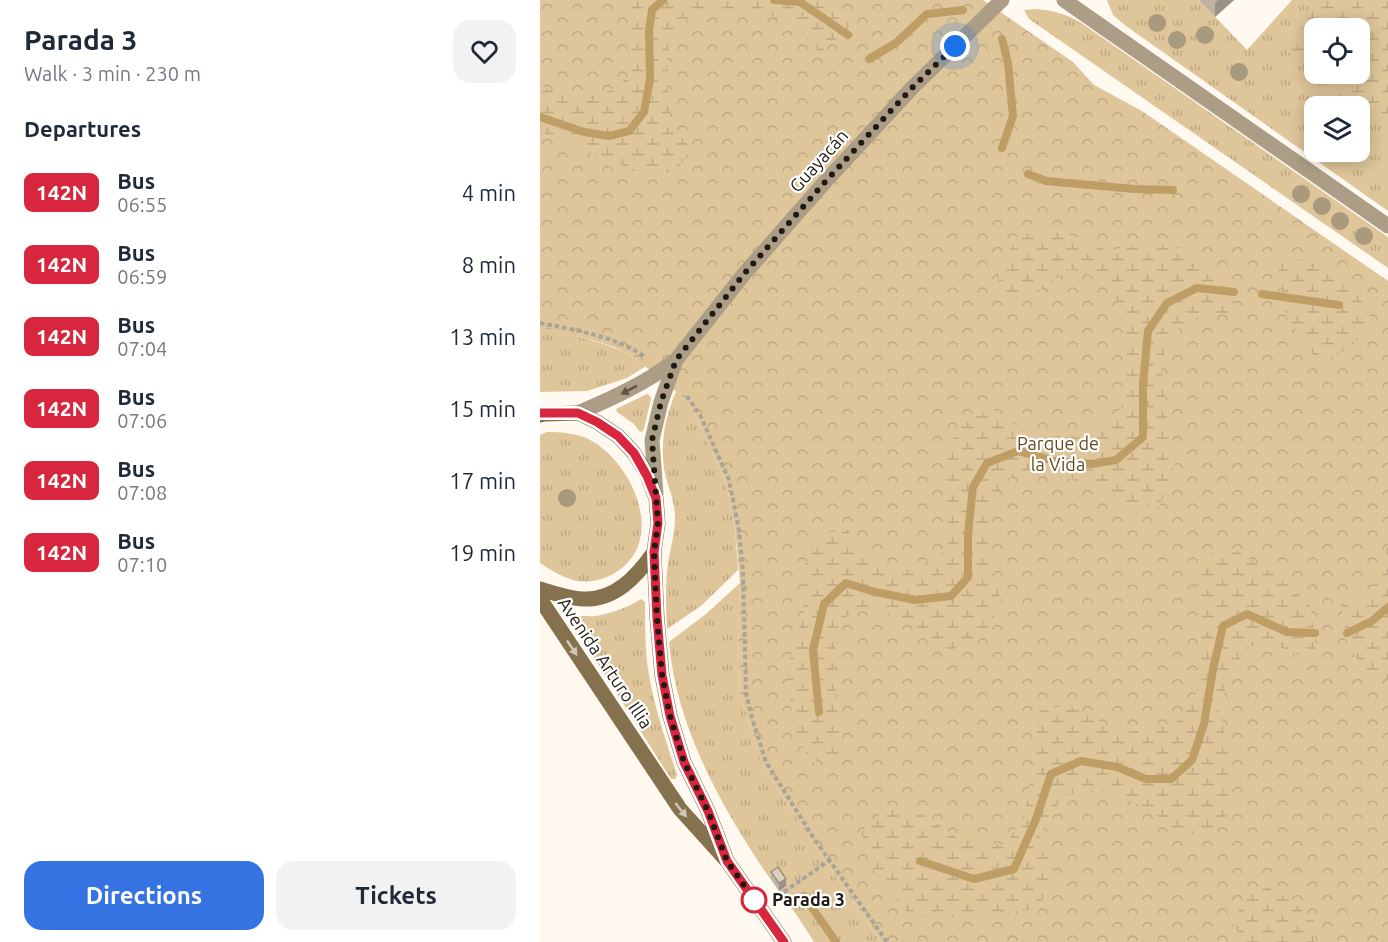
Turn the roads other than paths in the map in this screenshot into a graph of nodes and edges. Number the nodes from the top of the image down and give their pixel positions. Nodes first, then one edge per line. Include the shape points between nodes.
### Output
1 (1002, 0) edge
2 (1064, 0) edge
3 (1388, 226) edge
4 (676, 360) junction
5 (578, 413) junction
6 (541, 414) edge
7 (656, 498) junction
8 (654, 552) junction
9 (540, 589) edge
10 (540, 600) edge
11 (727, 861) junction
12 (784, 942) edge

1 - 4 street, Guayacán via 912,88 825,182 744,274
2 - 3 street
4 -> 5 street, Guayacán via 640,384
4 - 7 street, Guayacán via 652,440
5 - 6 main road
5 - 7 main road via 618,436 634,453
7 - 8 main road, Avenida Arturo Illia
8 - 9 main road via 627,584 607,596 583,599
8 - 11 main road, Avenida Arturo Illia via 658,636 670,716 684,762
10 -> 11 main road, Avenida Arturo Illia via 680,809
11 - 12 main road, Avenida Arturo Illia

